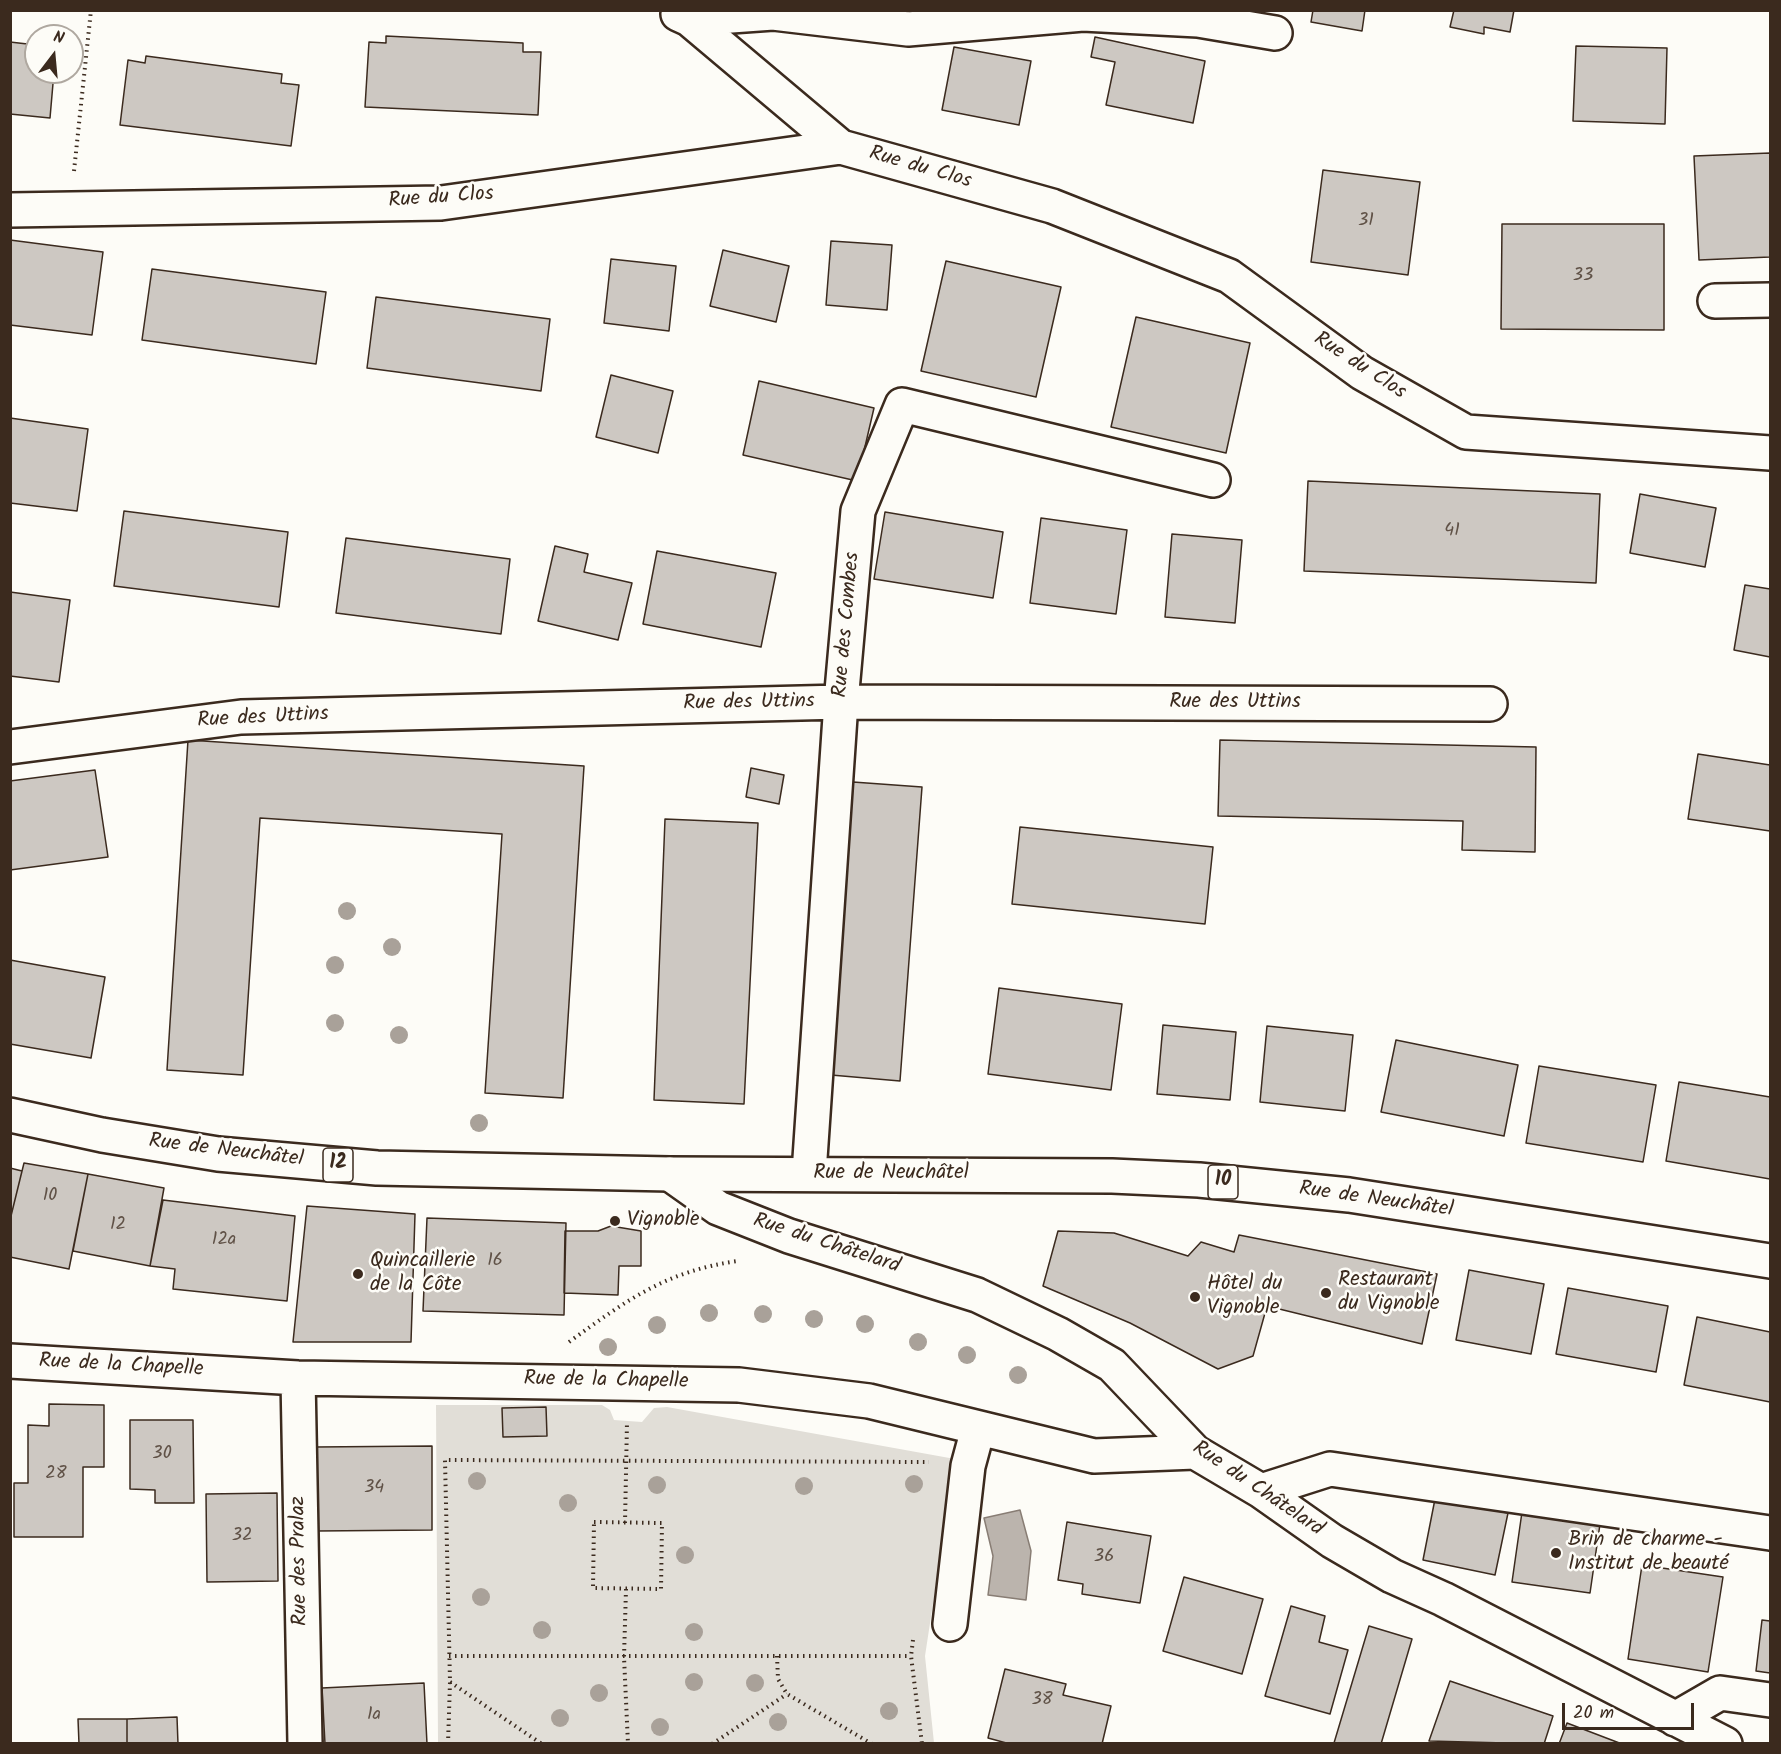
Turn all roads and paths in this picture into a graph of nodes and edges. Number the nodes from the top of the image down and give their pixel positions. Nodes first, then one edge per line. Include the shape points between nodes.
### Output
1 (91, 10) edge
2 (680, 15) edge
3 (1275, 33) dead end
4 (841, 147) junction
5 (73, 178) dead end
6 (10, 210) edge
7 (1770, 300) edge
8 (1715, 301) dead end
9 (1770, 453) edge
10 (1213, 480) dead end
11 (841, 702) junction
12 (1490, 704) dead end
13 (10, 747) edge
14 (10, 1115) edge
15 (809, 1173) junction
16 (670, 1174) junction
17 (789, 1236) junction
18 (1770, 1261) edge
19 (10, 1361) edge
20 (298, 1378) junction
21 (540, 1381) junction
22 (625, 1382) junction
23 (978, 1429) junction
24 (1195, 1452) junction
25 (627, 1460) junction
26 (935, 1462) dead end
27 (1261, 1491) junction
28 (625, 1523) junction
29 (1770, 1533) edge
30 (626, 1589) junction
31 (950, 1624) dead end
32 (914, 1633) dead end
33 (449, 1656) junction
34 (777, 1656) junction
35 (911, 1656) junction
36 (624, 1657) junction
37 (450, 1683) junction
38 (787, 1694) junction
39 (1770, 1700) edge
40 (1675, 1719) junction
41 (305, 1743) edge
42 (448, 1743) edge
43 (542, 1743) edge
44 (628, 1743) edge
45 (712, 1743) edge
46 (872, 1743) edge
47 (922, 1743) edge
48 (1725, 1743) edge

1 - 5 path
2 - 3 street via 773,13 908,30 1083,14 1198,20
2 - 4 street
4 - 6 street, Rue du Clos via 441,203
4 - 9 street, Rue du Clos via 1052,206 1229,276 1362,373 1466,432
7 - 8 street
10 - 11 street, Rue des Combes via 902,405 858,511
11 - 12 street, Rue des Uttins
11 - 13 street, Rue des Uttins via 241,717
11 - 15 street, Rue des Combes
14 - 16 street, Rue de Neuchâtel / 12 via 166,1146 290,1161 450,1170
15 - 16 street, Rue de Neuchâtel / 10
15 - 18 street, Rue de Neuchâtel / 10 via 1112,1176 1252,1184 1349,1195
16 - 17 street, Rue du Châtelard via 718,1209
17 - 21 path via 781,1254 714,1264 640,1292 570,1342
17 - 24 street, Rue du Châtelard via 977,1295 1058,1334 1112,1365
19 - 20 street, Rue de la Chapelle
20 - 21 street, Rue de la Chapelle
20 - 41 street, Rue des Pralaz
21 - 22 street, Rue de la Chapelle
22 - 23 street, Rue de la Chapelle via 739,1385 869,1401
22 - 25 path
23 - 24 street, Rue de la Chapelle via 1094,1456
23 - 31 street via 968,1466
24 - 27 street, Rue du Châtelard
25 - 26 path
25 - 28 path
25 - 33 path via 445,1460
27 - 29 street via 1330,1468
27 - 40 street, Rue du Châtelard via 1332,1541 1392,1576
28 - 30 path via 594,1522 592,1588
28 - 30 path via 662,1523 661,1589
30 - 36 path
32 - 35 path
33 - 36 path
33 - 37 path
34 - 35 path
34 - 36 path
34 - 38 path via 778,1679
35 - 47 path
36 - 44 path
37 - 42 path
37 - 43 path
38 - 45 path
38 - 46 path
39 - 40 street via 1720,1693
40 - 48 street, Rue du Châtelard

